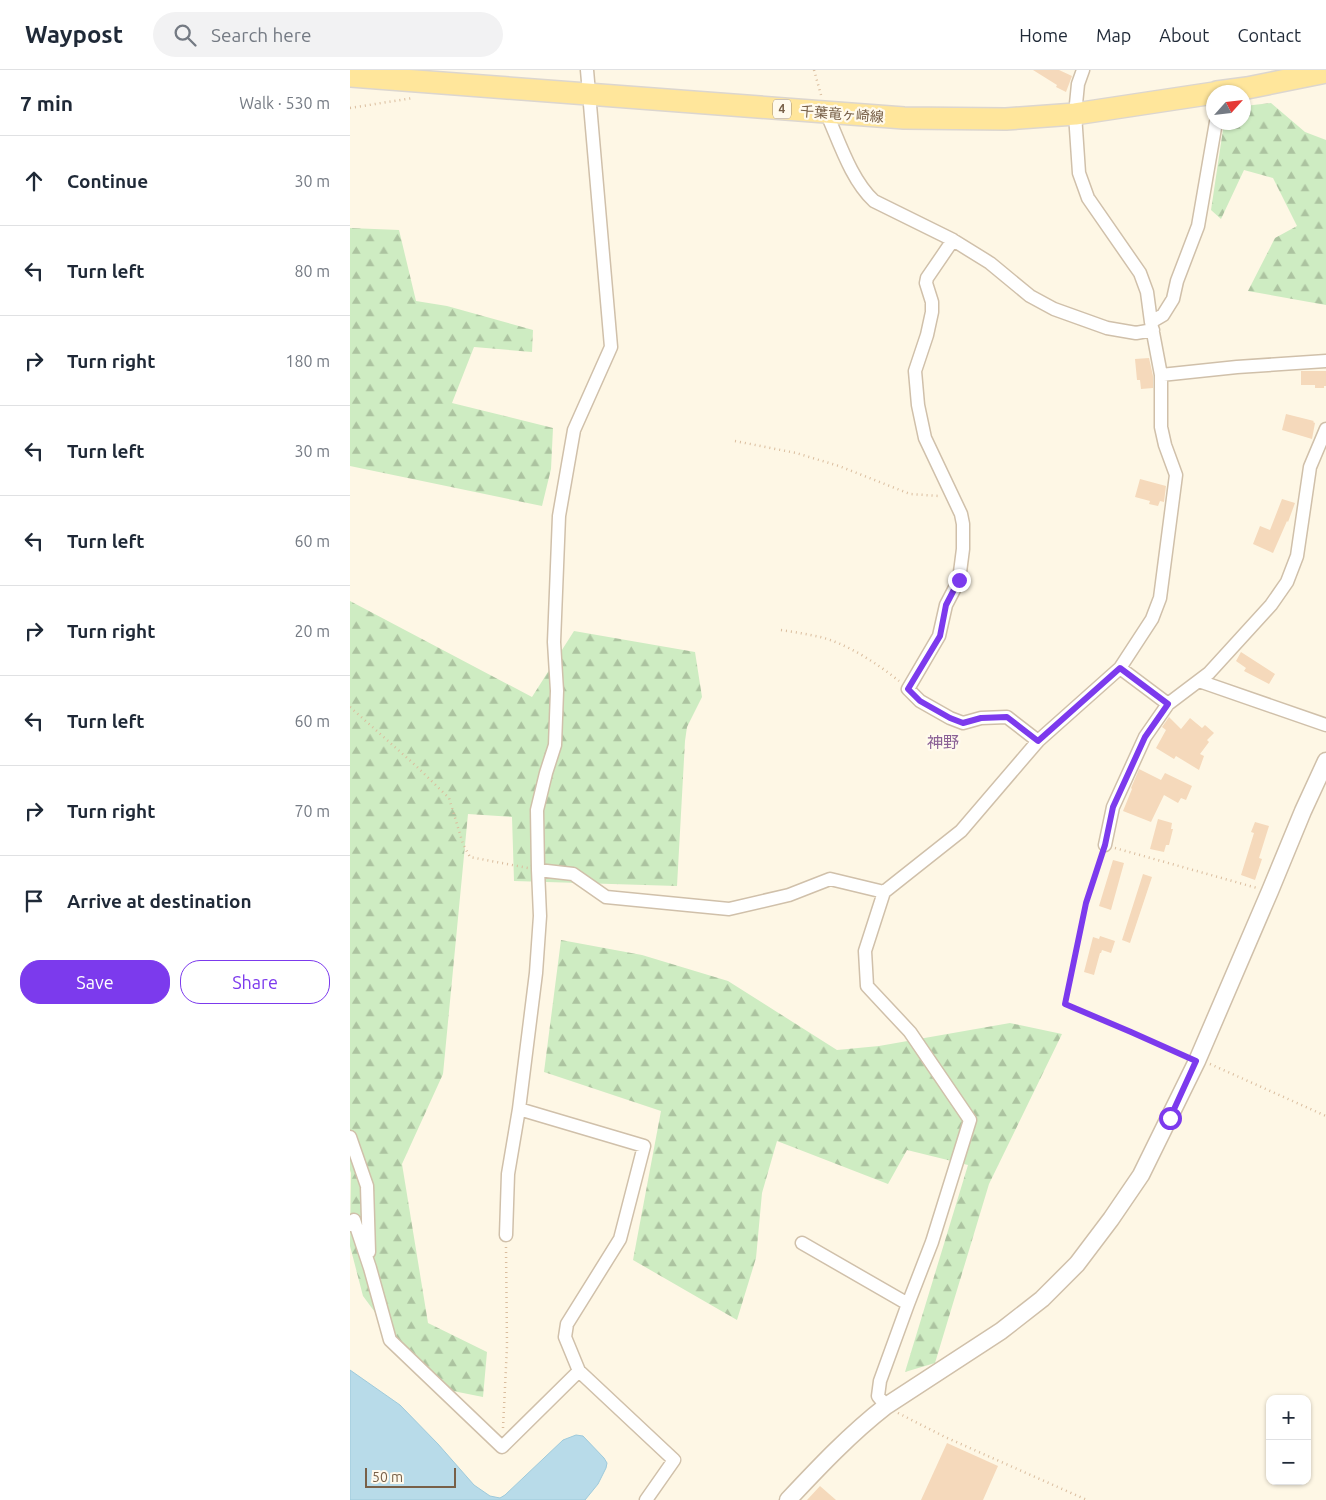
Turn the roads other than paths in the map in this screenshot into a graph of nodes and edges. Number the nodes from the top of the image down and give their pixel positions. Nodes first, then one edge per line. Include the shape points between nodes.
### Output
1 (586, 70) edge
2 (1083, 70) edge
3 (1326, 72) edge
4 (350, 76) edge
5 (1251, 87) edge
6 (1206, 94) edge
7 (588, 95) junction
8 (826, 112) junction
9 (1075, 114) junction
10 (1215, 130) edge
11 (953, 240) junction
12 (1152, 326) junction
13 (1326, 361) edge
14 (1161, 375) junction
15 (1326, 429) edge
16 (1120, 668) junction
17 (1199, 681) junction
18 (1168, 704) junction
19 (1326, 724) edge
20 (1038, 741) junction
21 (1326, 761) edge
22 (1105, 845) road end
23 (538, 870) junction
24 (884, 892) junction
25 (519, 1109) junction
26 (350, 1137) edge
27 (350, 1225) edge
28 (506, 1235) road end
29 (802, 1243) dead end
30 (370, 1268) junction
31 (908, 1304) junction
32 (579, 1371) junction
33 (886, 1406) junction
34 (646, 1500) edge
35 (788, 1500) edge

1 - 7 street
2 - 9 street
3 - 5 main road, 千葉竜ヶ崎線 / 4
4 - 7 main road, 千葉竜ヶ崎線 / 4
6 - 9 main road, 千葉竜ヶ崎線 / 4
7 - 8 main road, 千葉竜ヶ崎線 / 4
7 - 23 street via 611,347 574,430 558,516 554,642 556,745 537,810
8 - 9 main road, 千葉竜ヶ崎線 / 4 via 904,118 1006,119
8 - 11 street via 852,170 870,198
9 - 12 street via 1079,173 1088,198 1140,273 1148,292
10 - 12 street via 1198,226 1173,299
11 - 12 street via 990,262 1030,296 1054,309 1107,328 1136,333
11 - 20 street via 927,278 932,312 915,371 925,438 961,514 963,549 959,580 946,605 940,636 908,689 920,701 950,718 963,723 981,718 1007,717
12 - 14 street
13 - 14 street
14 - 16 street via 1161,427 1176,475 1160,598 1152,620
15 - 17 street via 1310,467 1297,556 1288,582 1254,625
16 - 18 street
16 - 20 street
17 - 18 street
17 - 19 street
18 - 22 street via 1145,737 1113,807
20 - 24 street via 961,831
21 - 33 street via 1197,1060 1141,1175 1111,1219 1077,1264 1042,1299 1001,1331
23 - 24 street via 573,874 606,897 729,909 789,896 830,879
23 - 25 street via 540,916 536,973
24 - 31 street via 865,951 867,986 910,1032 970,1120 932,1242
25 - 28 street via 508,1174
25 - 32 street via 644,1146 620,1239 567,1324 565,1337
26 - 30 street via 367,1186
27 - 30 street via 354,1220
29 - 31 street
30 - 32 street via 390,1340 502,1447
31 - 33 street via 880,1381 878,1396
32 - 34 street via 674,1460
33 - 35 street via 835,1451

